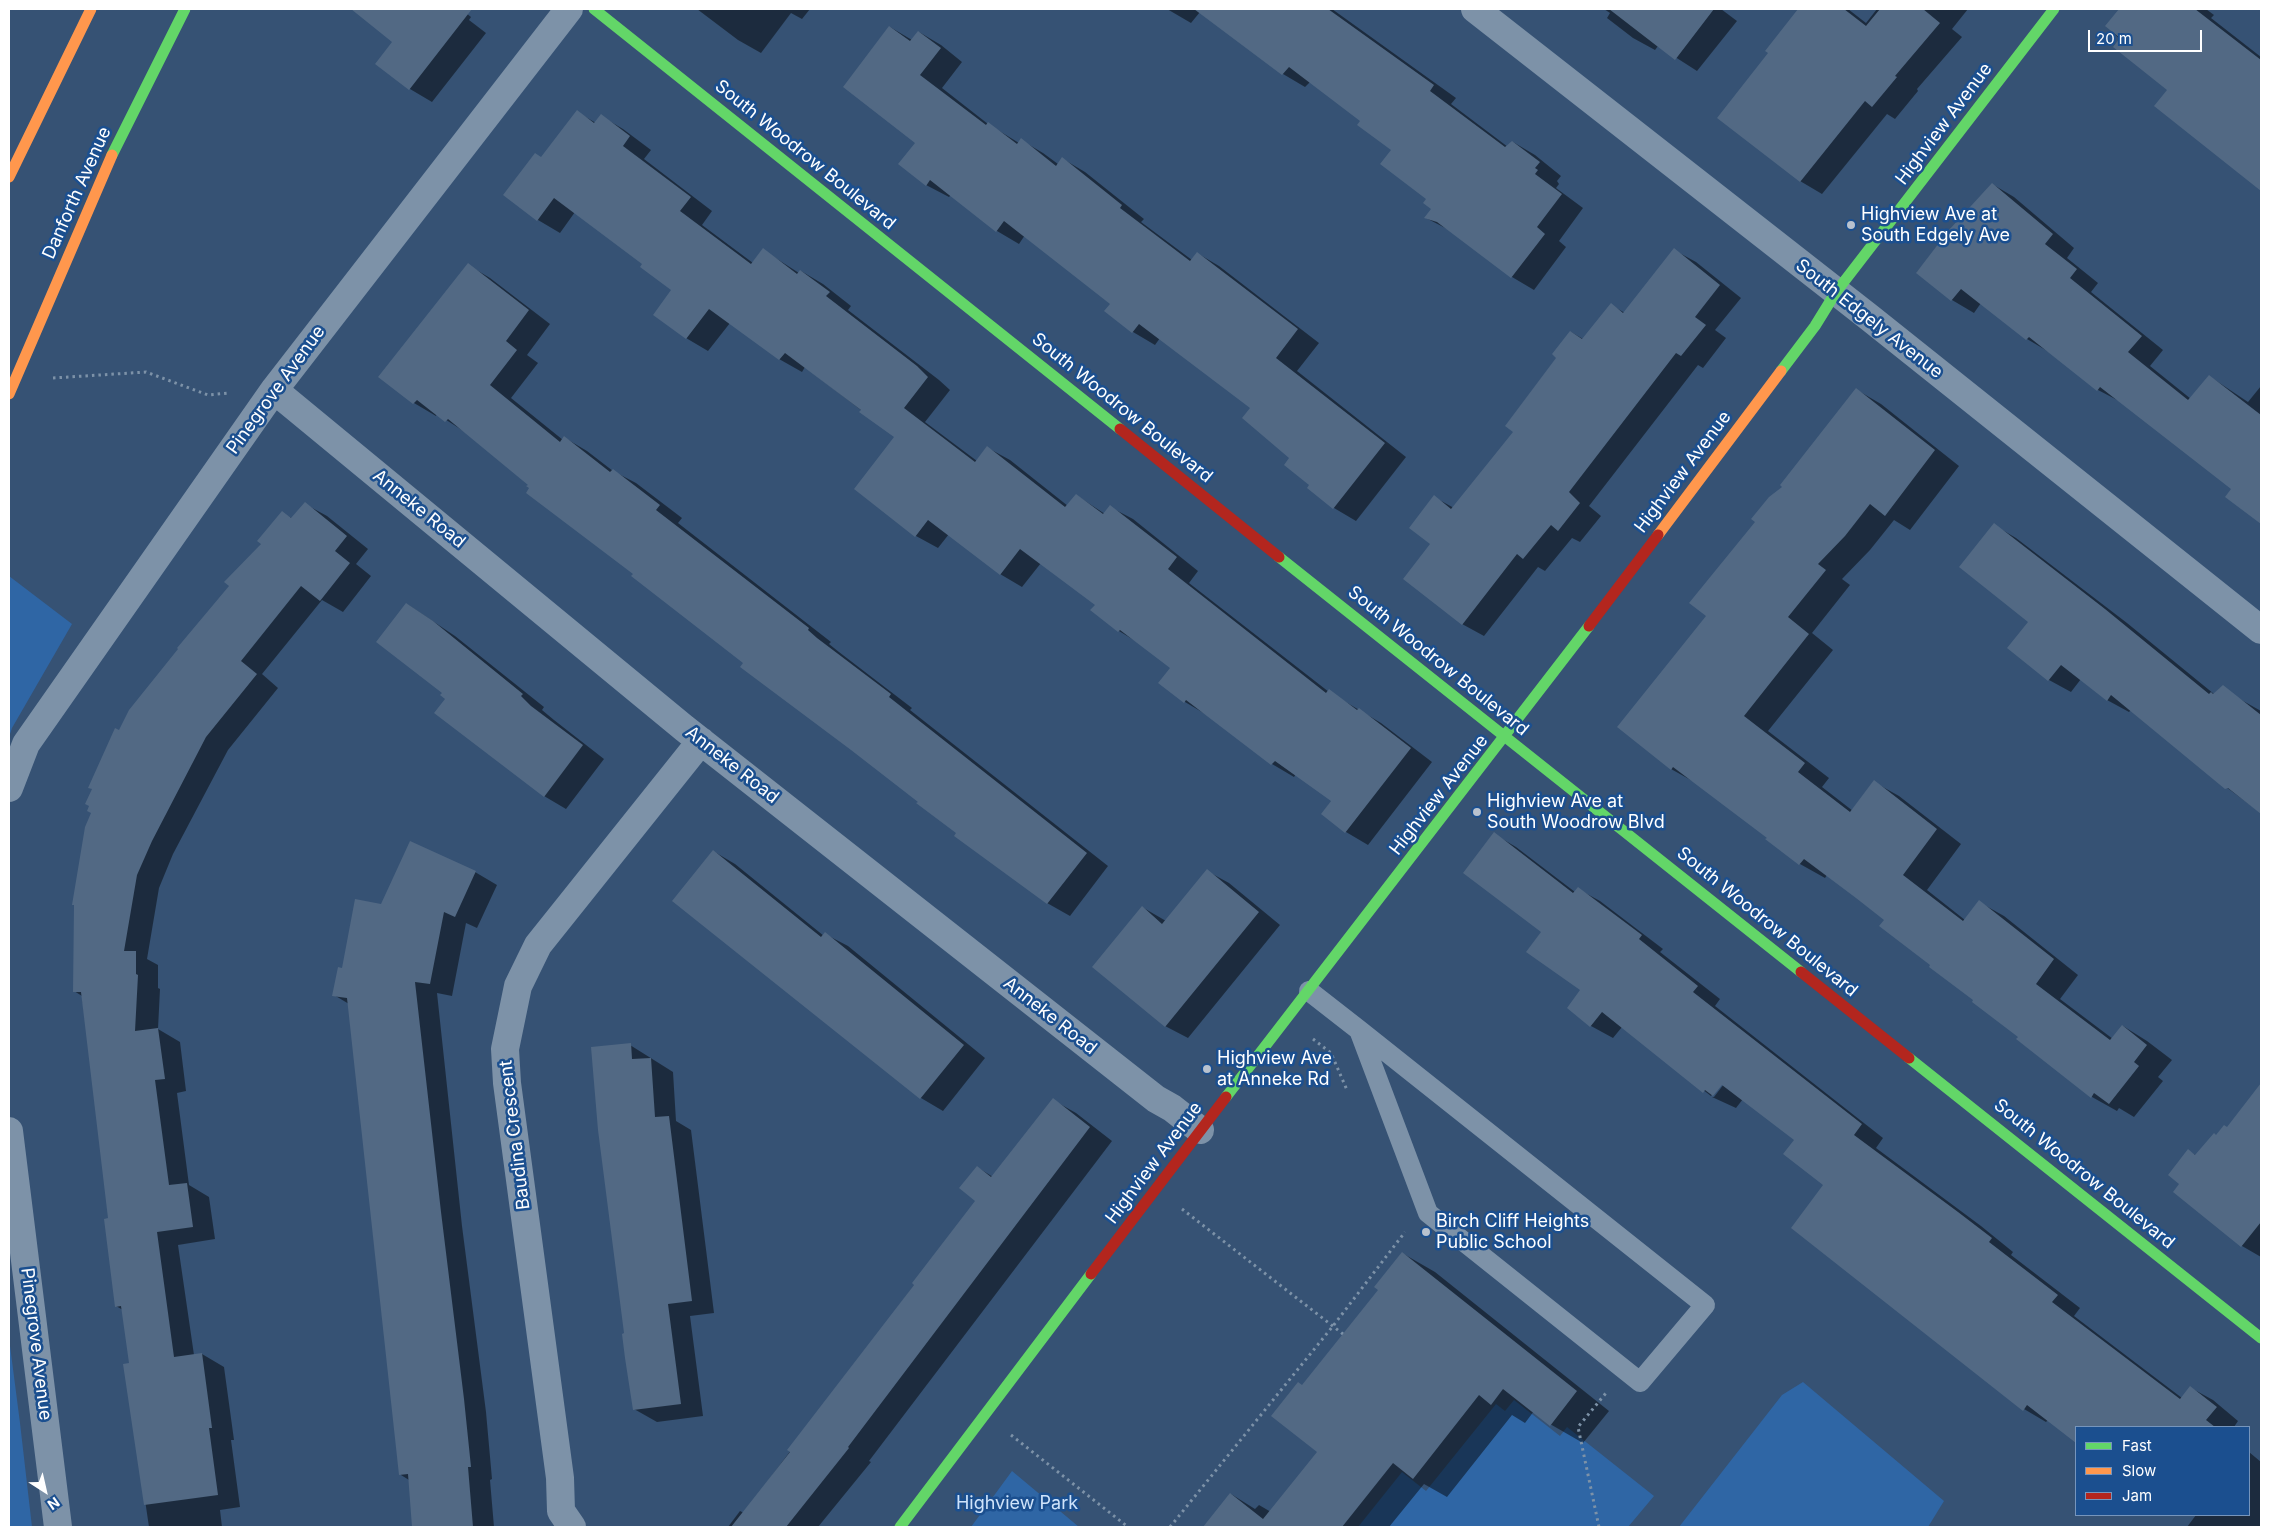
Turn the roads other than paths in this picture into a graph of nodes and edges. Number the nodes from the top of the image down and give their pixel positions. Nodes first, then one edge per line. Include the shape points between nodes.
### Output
1 (91, 9) edge
2 (185, 9) edge
3 (569, 9) edge
4 (594, 9) edge
5 (1475, 9) edge
6 (2054, 9) edge
7 (9, 177) edge
8 (1836, 292) junction
9 (274, 390) junction
10 (9, 394) edge
11 (2261, 630) edge
12 (1505, 737) junction
13 (701, 741) junction
14 (9, 788) edge
15 (1310, 992) junction
16 (1359, 1030) junction
17 (9, 1130) edge
18 (1200, 1130) junction
19 (2261, 1338) edge
20 (58, 1527) edge
21 (572, 1527) edge
22 (900, 1527) edge

1 - 7 street
2 - 10 street, Danforth Avenue via 111,158
3 - 9 street, Pinegrove Avenue
4 - 12 street, South Woodrow Boulevard
5 - 8 street, South Edgely Avenue
6 - 8 street, Highview Avenue
8 - 11 street, South Edgely Avenue
8 - 12 street, Highview Avenue via 1815,326
9 - 13 street, Anneke Road
9 - 14 street, Pinegrove Avenue via 26,744
12 - 15 street, Highview Avenue
12 - 19 street, South Woodrow Boulevard
13 - 18 street, Anneke Road via 1156,1099
13 - 21 street, Baudina Crescent via 538,945 518,986 505,1049 560,1478 561,1511
15 - 16 lane
15 - 18 street, Highview Avenue
16 - 16 lane via 1428,1213 1640,1382 1705,1305
17 - 20 street, Pinegrove Avenue
18 - 22 street, Highview Avenue

